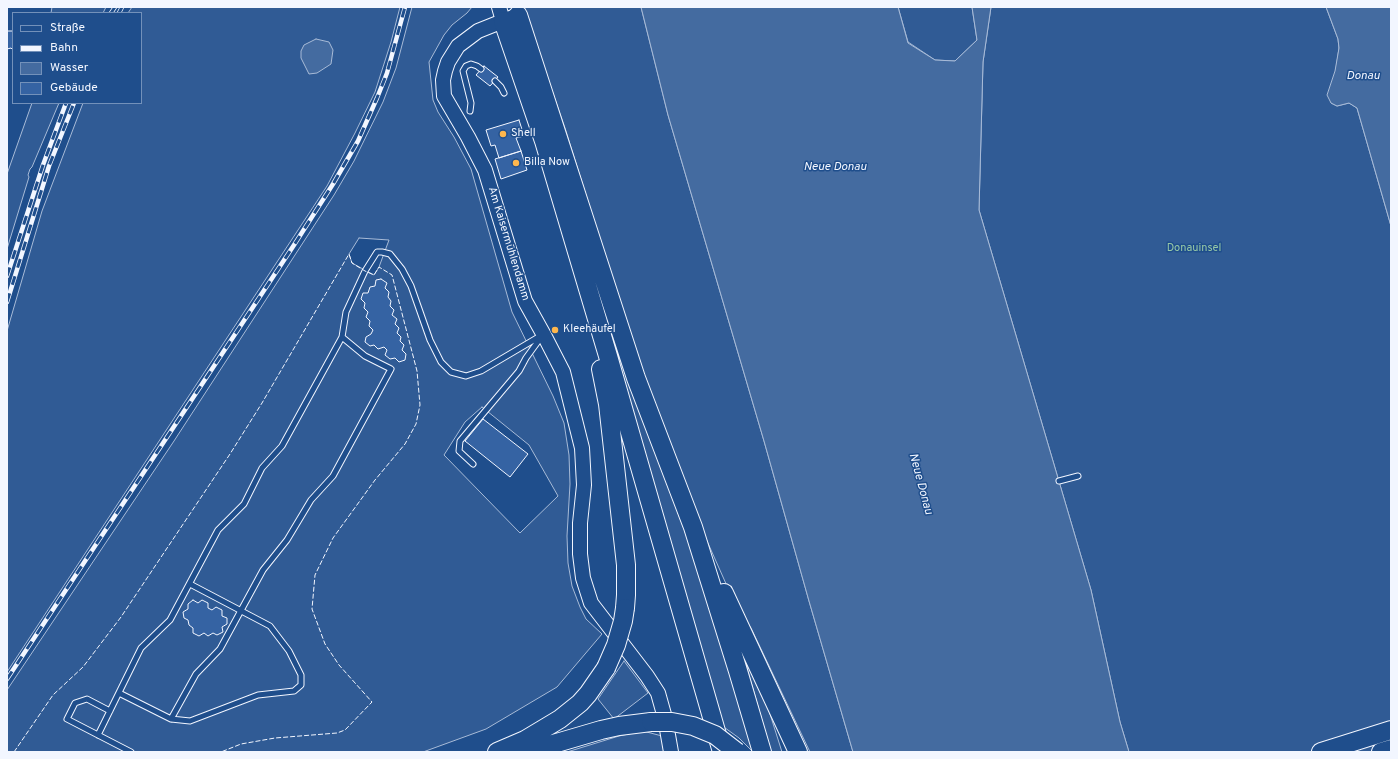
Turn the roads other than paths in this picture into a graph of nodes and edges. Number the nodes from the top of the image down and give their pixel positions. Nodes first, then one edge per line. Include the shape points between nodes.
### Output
1 (509, 13) edge
2 (481, 69) dead end
3 (495, 81) dead end
4 (504, 93) dead end
5 (470, 112) dead end
6 (590, 295) junction
7 (544, 334) junction
8 (342, 337) junction
9 (474, 464) dead end
10 (1078, 476) dead end
11 (1059, 481) dead end
12 (693, 527) junction
13 (190, 584) junction
14 (241, 611) junction
15 (119, 693) junction
16 (110, 711) junction
17 (171, 719) junction
18 (1391, 730) edge
19 (98, 735) junction
20 (1391, 749) edge
21 (131, 752) edge
22 (497, 752) edge
23 (526, 752) edge
24 (671, 752) edge
25 (722, 752) edge
26 (737, 752) edge
27 (762, 752) edge
28 (798, 752) edge
29 (1321, 752) edge
30 (1381, 752) edge

1 - 6 highway
1 - 7 street, Am Kaisermühlendamm via 458,46 445,71 444,96 485,170 525,301
1 - 12 highway via 636,378
2 - 5 lane via 471,64 463,71 471,103
3 - 4 lane
6 - 22 highway, bridge via 609,420 626,565 625,608 606,668 588,694 560,719 526,740
6 - 25 highway
7 - 8 lane via 482,371 466,376 451,372 441,362 430,340 402,269 390,254 377,252 346,312
7 - 9 lane via 519,371 460,441 459,451
7 - 24 street, Am Kaisermühlendamm via 562,372 582,448 584,485 580,554 585,584 591,603 658,693
8 - 13 lane via 282,446 262,468 244,504 218,530
8 - 14 lane via 365,356 391,369 333,476 311,500 287,540 263,570
10 - 11 lane
12 - 27 highway
12 - 28 highway
13 - 14 lane
13 - 15 lane via 170,620 140,648
14 - 17 lane via 220,649 196,674
14 - 17 lane via 270,626 289,651 302,675 301,685 294,691 258,694 190,721
15 - 16 lane
15 - 17 lane
16 - 19 lane
16 - 19 lane via 87,699 75,703 67,719
18 - 29 highway
19 - 21 lane
20 - 30 highway
23 - 26 highway, bridge via 601,730 651,722 681,724 705,730

